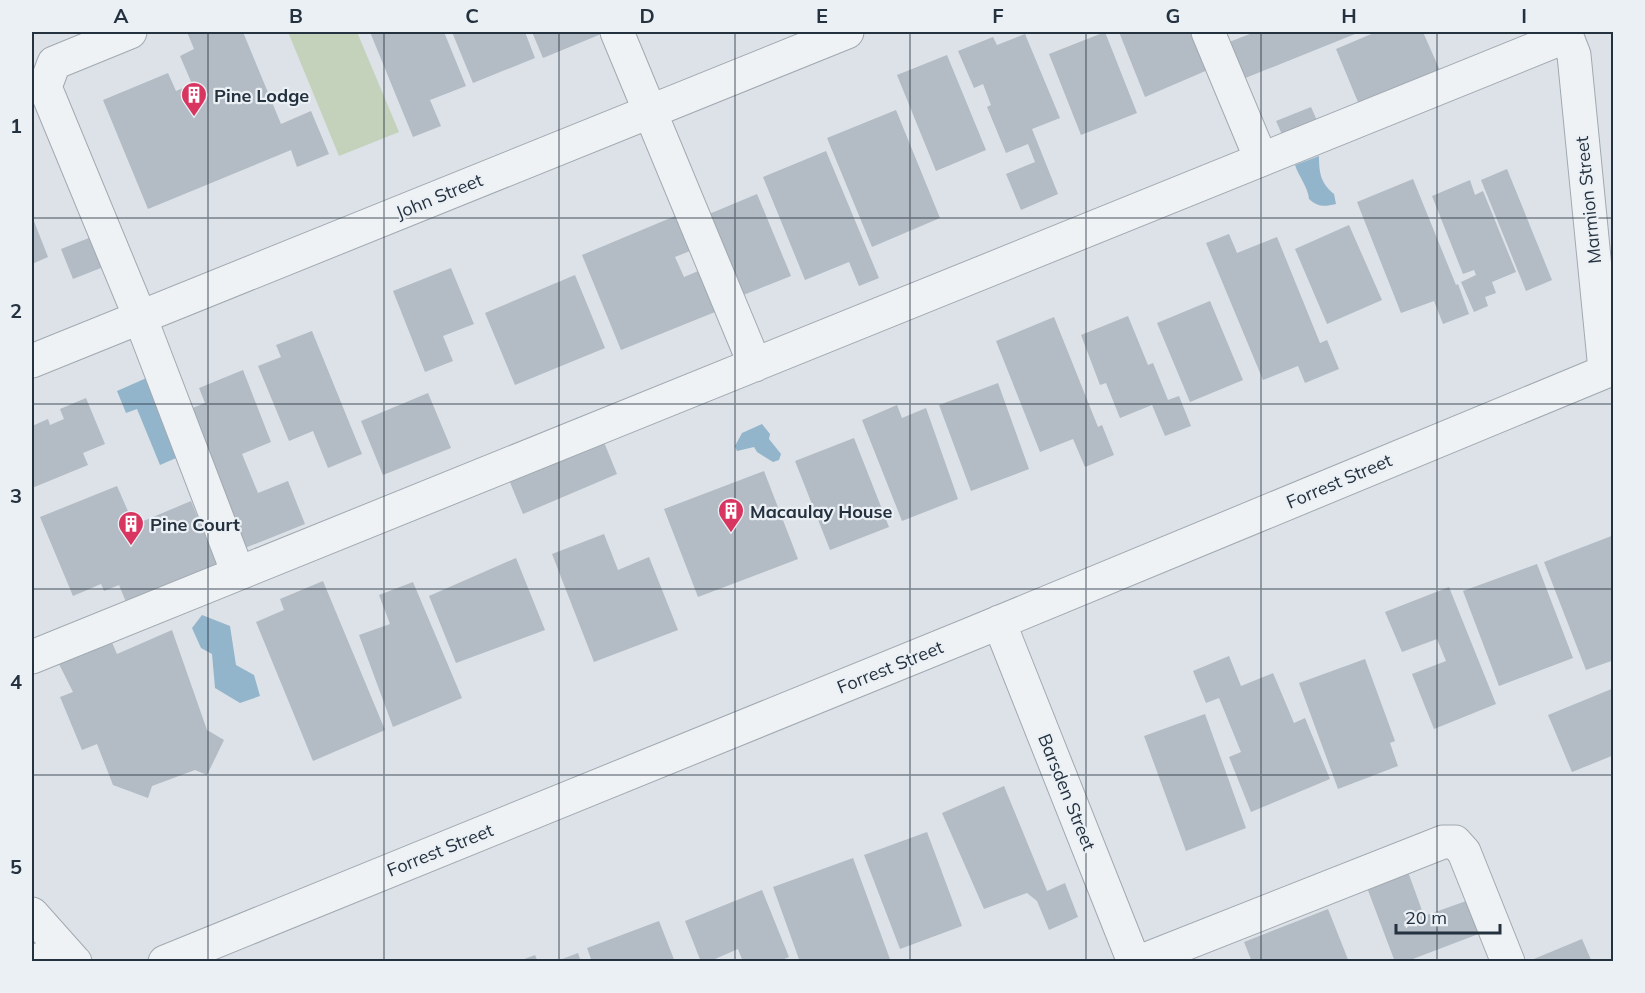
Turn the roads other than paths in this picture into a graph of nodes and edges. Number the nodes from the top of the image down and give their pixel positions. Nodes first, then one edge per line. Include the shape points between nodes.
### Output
1 (130, 32) edge
2 (617, 32) edge
3 (847, 32) edge
4 (1208, 32) edge
5 (1566, 34) edge
6 (650, 111) junction
7 (1261, 159) junction
8 (140, 317) junction
9 (32, 361) edge
10 (755, 365) junction
11 (1609, 369) edge
12 (238, 573) junction
13 (999, 622) junction
14 (32, 657) edge
15 (32, 914) edge
16 (74, 961) edge
17 (34, 962) edge
18 (165, 962) edge
19 (1134, 962) edge
20 (1139, 962) edge
21 (1508, 962) edge

1 - 8 street via 54,63 45,87
2 - 6 street
3 - 6 street, John Street
4 - 7 street
5 - 7 street
5 - 11 street, Marmion Street via 1574,55
6 - 8 street, John Street
6 - 10 street
7 - 10 street
8 - 9 street, John Street
8 - 12 street
10 - 12 street
11 - 13 street, Forrest Street
12 - 14 street
13 - 18 street, Forrest Street
13 - 19 street, Barsden Street
15 - 16 street
16 - 17 street via 57,957
20 - 21 street via 1443,842 1455,843 1464,852

